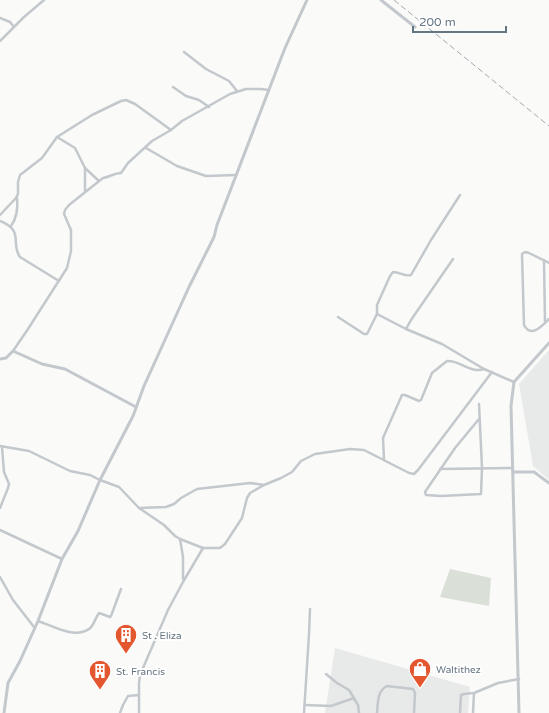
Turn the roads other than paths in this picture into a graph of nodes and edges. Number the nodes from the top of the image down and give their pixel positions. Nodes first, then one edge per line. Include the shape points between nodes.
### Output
1 (44, 0) edge
2 (308, 0) edge
3 (382, 0) edge
4 (0, 18) edge
5 (14, 27) junction
6 (414, 27) dead end
7 (0, 41) edge
8 (184, 52) dead end
9 (173, 87) dead end
10 (269, 90) junction
11 (237, 91) junction
12 (209, 107) junction
13 (171, 130) junction
14 (57, 137) junction
15 (146, 148) junction
16 (85, 168) junction
17 (236, 175) junction
18 (99, 181) junction
19 (85, 191) junction
20 (460, 195) dead end
21 (16, 198) junction
22 (0, 215) edge
23 (0, 221) edge
24 (11, 226) junction
25 (453, 259) dead end
26 (544, 260) junction
27 (549, 263) edge
28 (59, 281) junction
29 (377, 314) junction
30 (338, 317) dead end
31 (549, 319) edge
32 (545, 323) junction
33 (406, 330) junction
34 (549, 343) edge
35 (13, 350) junction
36 (0, 359) edge
37 (484, 369) junction
38 (492, 372) junction
39 (514, 382) junction
40 (478, 404) dead end
41 (136, 407) junction
42 (479, 419) junction
43 (1, 447) edge
44 (384, 460) junction
45 (482, 468) junction
46 (513, 468) junction
47 (440, 469) junction
48 (514, 472) junction
49 (100, 480) junction
50 (549, 483) edge
51 (264, 485) junction
52 (0, 508) edge
53 (139, 508) junction
54 (0, 530) edge
55 (180, 539) junction
56 (203, 548) junction
57 (62, 559) junction
58 (0, 577) edge
59 (183, 582) junction
60 (121, 589) dead end
61 (310, 609) dead end
62 (38, 621) junction
63 (34, 627) junction
64 (326, 674) dead end
65 (518, 679) junction
66 (474, 693) junction
67 (139, 695) junction
68 (354, 698) junction
69 (305, 705) junction
70 (4, 713) edge
71 (120, 713) edge
72 (139, 713) edge
73 (304, 713) edge
74 (359, 713) edge
75 (377, 713) edge
76 (414, 713) edge
77 (460, 713) edge
78 (473, 713) edge
79 (519, 713) edge

1 - 5 street
2 - 10 street via 285,48
3 - 6 street
4 - 5 street via 10,22
5 - 7 street
8 - 11 street via 206,69 229,81
9 - 12 street
10 - 11 street
10 - 17 street
11 - 12 street
12 - 13 street via 182,121
13 - 14 street via 135,104 124,100 92,115
13 - 15 street
14 - 16 street via 75,148
14 - 21 street via 42,158 20,174
15 - 17 street via 177,166 206,176
15 - 18 street via 128,163 121,173 115,173
16 - 18 street
16 - 19 street
17 - 41 street via 216,225 214,237
18 - 19 street
19 - 28 street via 64,212 71,230 71,251 67,268
20 - 29 street via 412,275 393,272 390,276 377,305
21 - 22 street
21 - 24 street via 16,217
23 - 24 street
24 - 28 street via 15,233 19,256
25 - 33 street
26 - 27 street
26 - 32 street
26 - 32 street via 526,252 522,256 524,325 530,332
28 - 35 street
29 - 30 street via 366,334
29 - 33 street
31 - 32 street
33 - 37 street via 442,344
34 - 39 street
35 - 36 street via 6,358
35 - 41 street via 42,364 65,370
37 - 38 street
37 - 44 street via 477,370 454,361 447,361 432,373 421,400 402,396 383,438
38 - 39 street
38 - 44 street via 416,472 411,474
39 - 46 street via 511,406
40 - 42 street
41 - 49 street
42 - 45 street
42 - 47 street
43 - 49 street via 29,451 70,471
43 - 52 street via 4,472 9,484
44 - 51 street via 367,451 356,449 315,454 301,461 292,472
45 - 46 street
45 - 47 street
45 - 47 street via 480,494 426,495 425,492
46 - 48 street
48 - 50 street via 534,472
48 - 65 street
49 - 53 street via 119,486
49 - 57 street via 78,532
51 - 53 street via 250,483 197,489 166,507
51 - 56 street via 250,493 242,518 225,544 220,548
53 - 55 street
54 - 57 street
55 - 56 street
55 - 59 street via 184,561
56 - 59 street
57 - 62 street
58 - 63 street via 12,600
59 - 67 street via 140,676
60 - 62 street via 111,616 99,613 87,630 73,634
61 - 69 street
62 - 63 street
63 - 70 street via 8,683
64 - 68 street via 349,690
65 - 66 street via 498,683
65 - 79 street
66 - 77 street via 461,696
66 - 78 street
67 - 71 street via 128,696
67 - 72 street
68 - 69 street via 331,706
68 - 74 street
69 - 73 street
75 - 76 street via 380,692 387,686 413,689

